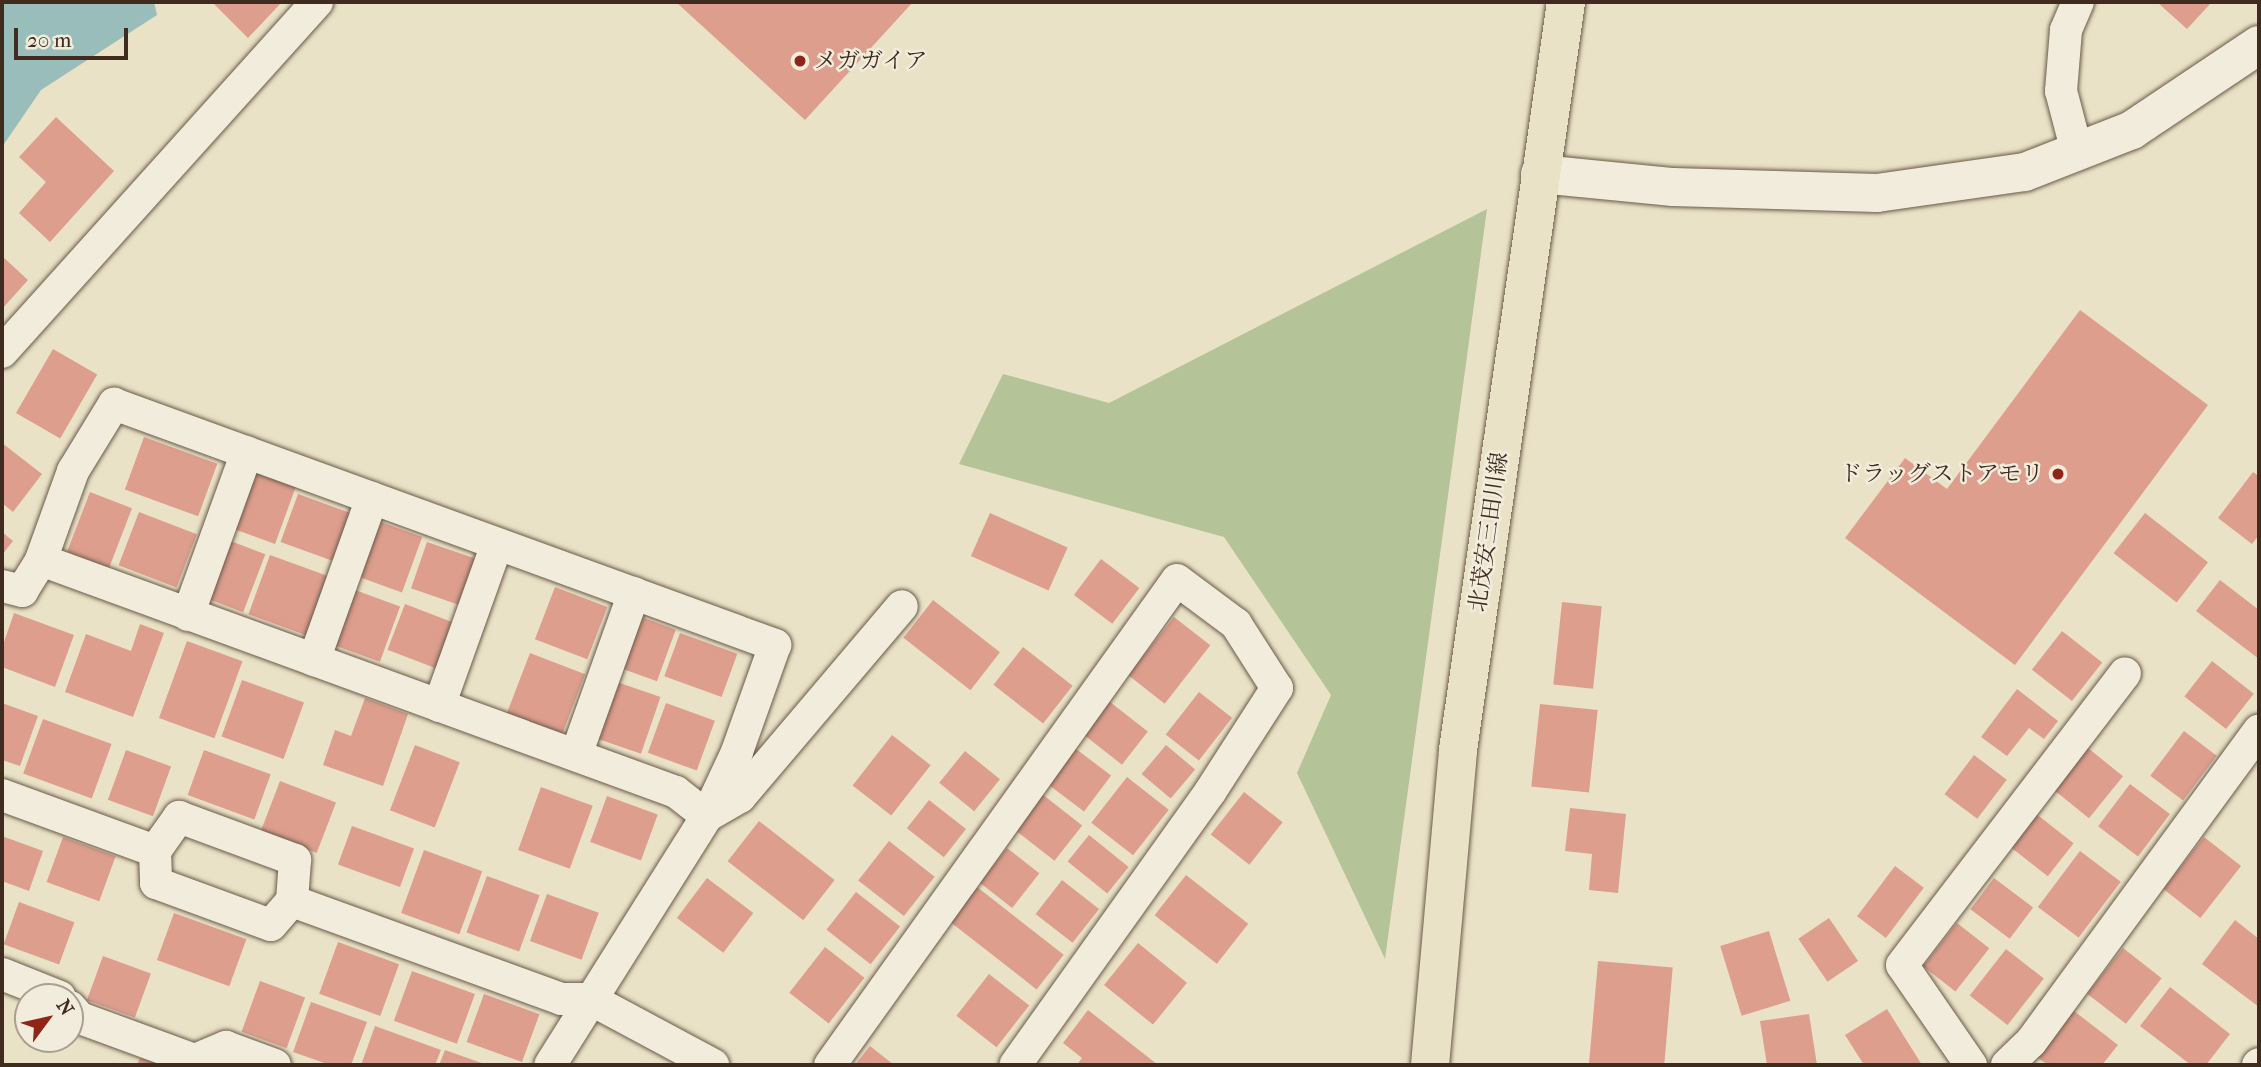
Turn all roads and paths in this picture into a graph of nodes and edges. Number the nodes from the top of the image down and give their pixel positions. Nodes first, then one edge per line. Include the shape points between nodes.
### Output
1 (317, 2) edge
2 (1566, 2) edge
3 (2078, 2) edge
4 (2259, 45) edge
5 (2077, 152) junction
6 (1540, 174) junction
7 (2, 352) edge
8 (247, 452) junction
9 (372, 498) junction
10 (497, 544) junction
11 (41, 561) junction
12 (2, 586) edge
13 (634, 593) junction
14 (902, 606) dead end
15 (188, 615) junction
16 (314, 660) junction
17 (2125, 673) dead end
18 (439, 706) junction
19 (2257, 739) edge
20 (576, 755) junction
21 (2, 795) edge
22 (707, 816) junction
23 (155, 851) junction
24 (292, 901) junction
25 (2, 974) edge
26 (25, 983) edge
27 (590, 999) junction
28 (84, 1019) edge
29 (275, 1065) edge
30 (550, 1065) edge
31 (713, 1065) edge
32 (830, 1065) edge
33 (1014, 1065) edge
34 (1430, 1065) edge
35 (1971, 1065) edge
36 (2007, 1065) edge

1 - 7 street
2 - 6 main road, 北茂安三田川線
3 - 5 street via 2066,30 2062,91
4 - 5 street via 2132,130
5 - 6 street via 2025,172 1877,193 1674,187
6 - 34 main road, 北茂安三田川線 via 1458,750
8 - 9 street
8 - 11 street via 114,404 73,471
8 - 15 street
9 - 10 street
9 - 16 street
10 - 13 street
10 - 18 street
11 - 12 street via 22,591
11 - 15 street
13 - 20 street
13 - 22 street via 775,645 737,752
14 - 22 street via 740,797
15 - 16 street
16 - 18 street
17 - 35 street via 1902,965
18 - 20 street
19 - 36 street via 2031,1042
20 - 22 street via 676,792
21 - 23 street
22 - 27 street
23 - 24 street via 156,883 271,925
23 - 24 street via 179,817 218,831 295,860
24 - 27 street via 561,999
25 - 26 street
27 - 30 street
27 - 31 street
28 - 29 street via 195,1060 226,1047
32 - 33 street via 1177,580 1236,624 1277,688 1210,792

